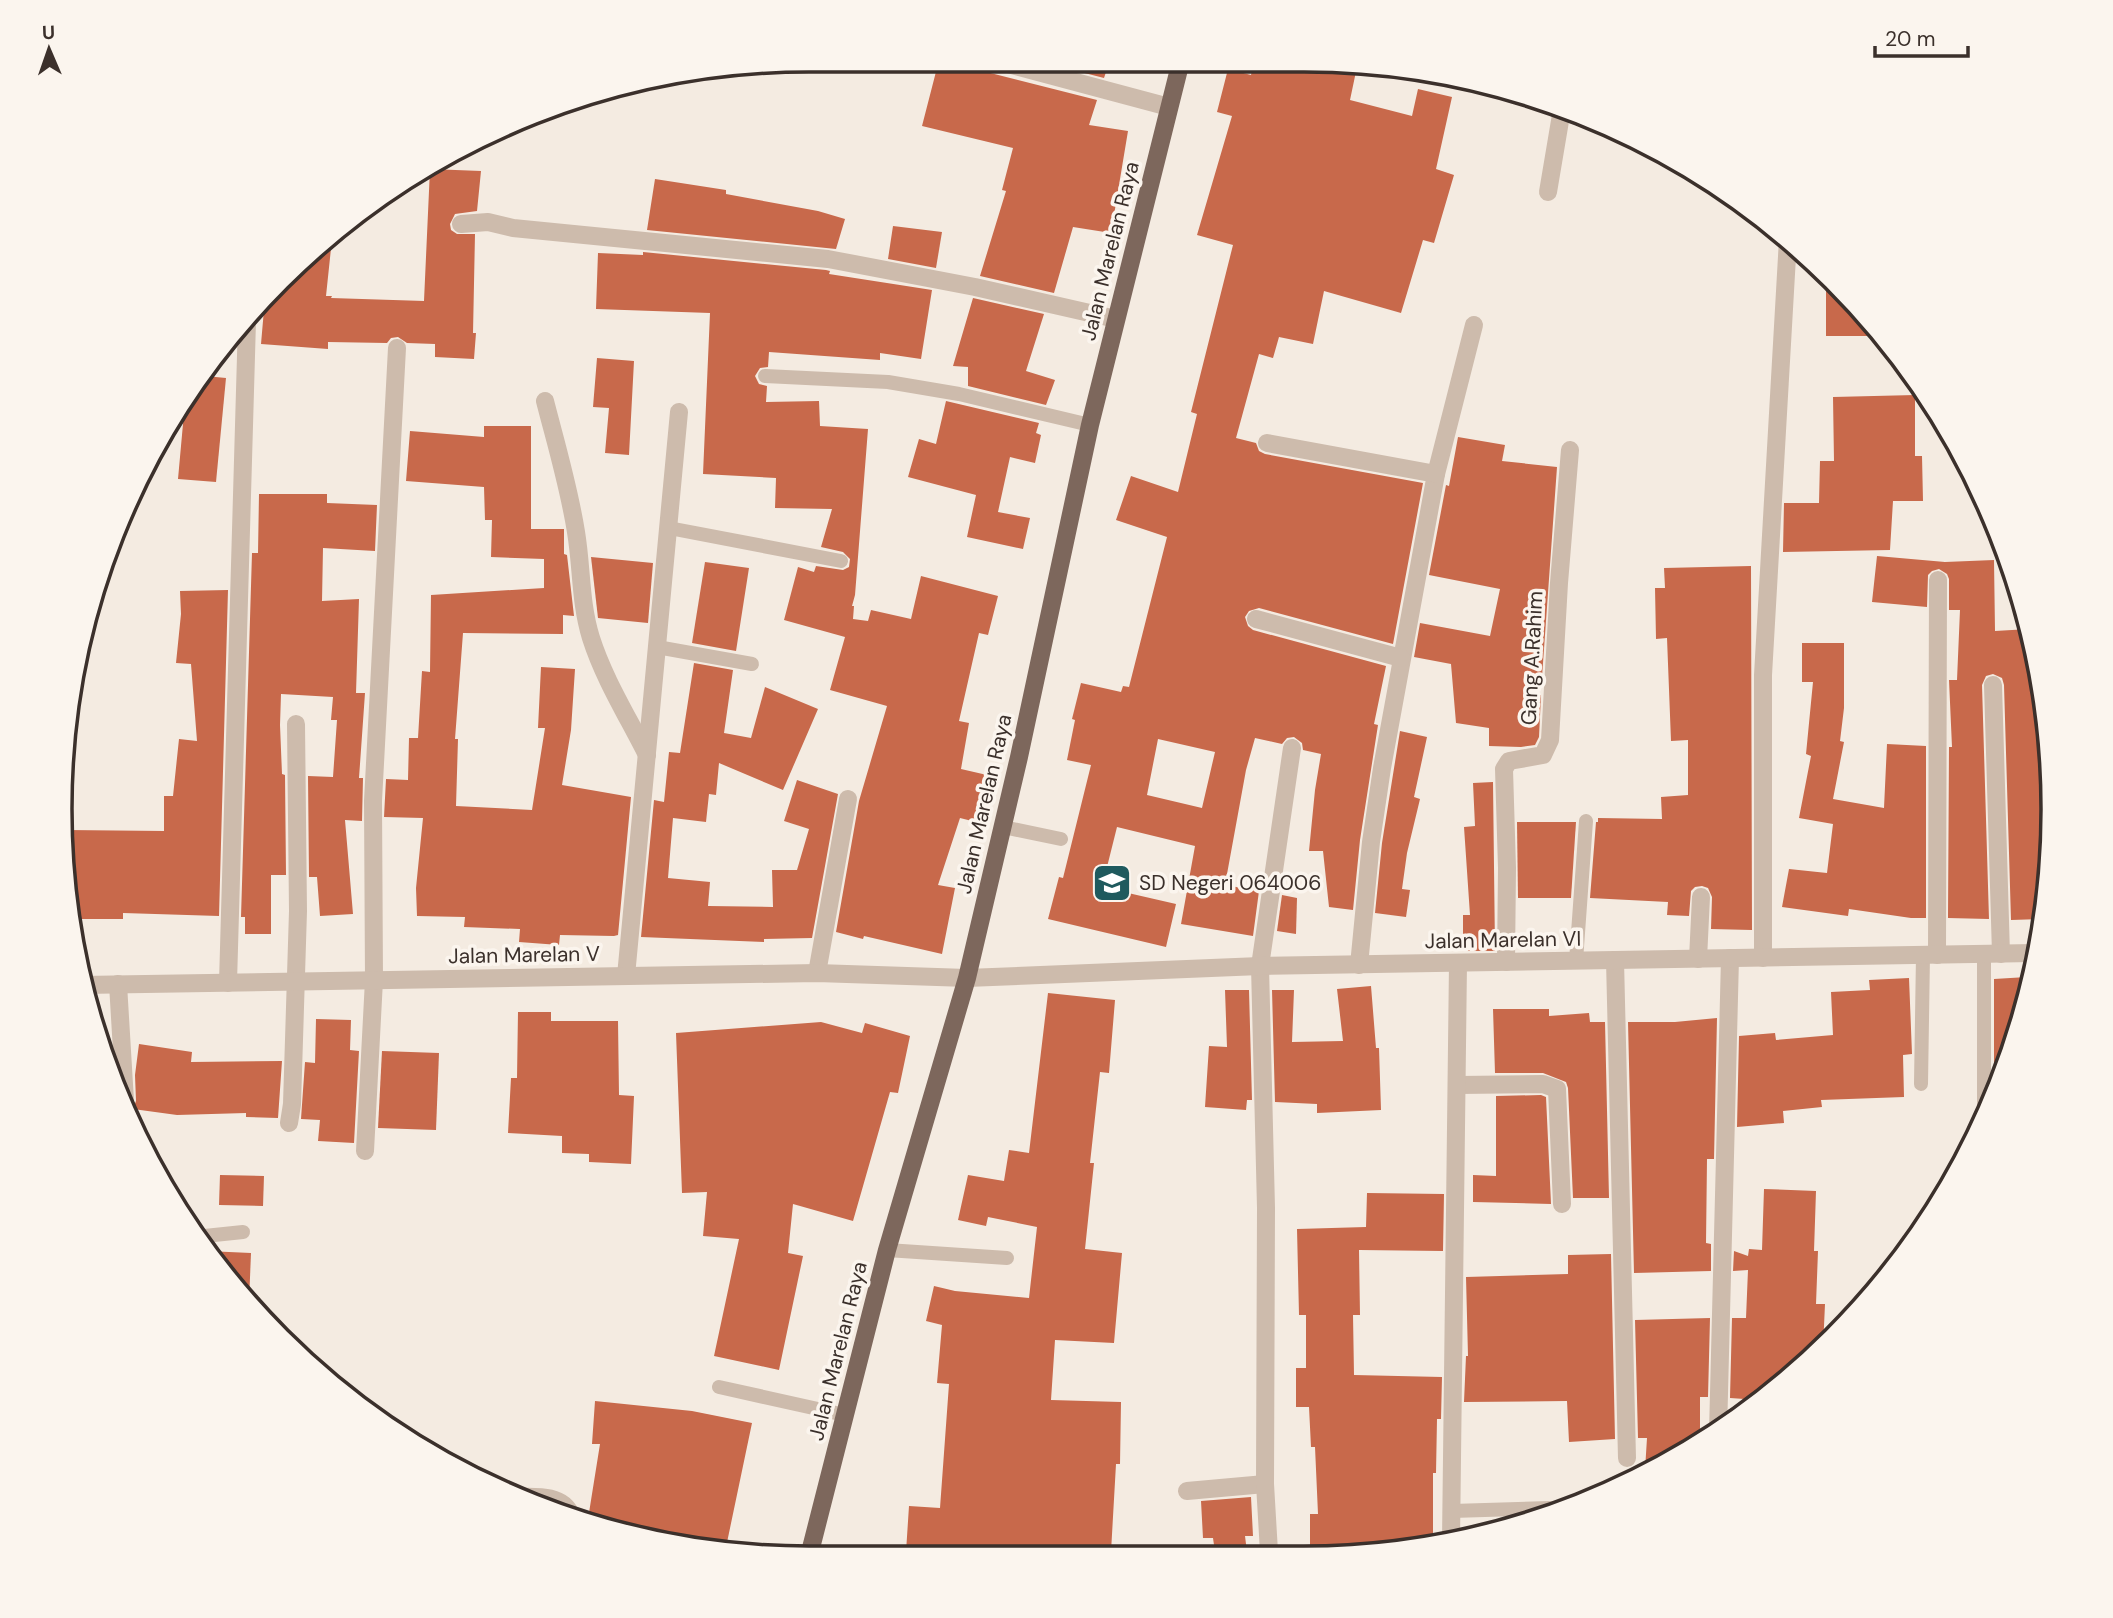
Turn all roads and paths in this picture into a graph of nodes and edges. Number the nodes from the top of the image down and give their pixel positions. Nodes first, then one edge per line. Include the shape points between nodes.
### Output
1 (1038, 72) edge
2 (1178, 72) edge
3 (1169, 107) junction
4 (1560, 118) edge
5 (1548, 192) dead end
6 (461, 224) dead end
7 (1787, 253) edge
8 (1116, 319) junction
9 (1474, 325) dead end
10 (247, 333) edge
11 (397, 348) dead end
12 (765, 376) dead end
13 (545, 401) dead end
14 (680, 412) dead end
15 (1090, 425) junction
16 (1267, 443) dead end
17 (1570, 450) dead end
18 (1436, 474) junction
19 (668, 528) junction
20 (841, 561) dead end
21 (1938, 580) dead end
22 (1255, 619) dead end
23 (657, 647) junction
24 (1401, 658) junction
25 (752, 664) dead end
26 (1993, 685) dead end
27 (296, 724) dead end
28 (1292, 748) dead end
29 (647, 755) junction
30 (848, 799) dead end
31 (1586, 821) dead end
32 (1003, 827) junction
33 (1061, 839) dead end
34 (1701, 897) dead end
35 (2027, 953) edge
36 (1993, 954) junction
37 (1930, 955) junction
38 (1730, 958) junction
39 (1763, 958) junction
40 (1698, 959) junction
41 (1615, 960) junction
42 (1576, 961) junction
43 (1506, 962) junction
44 (1458, 963) junction
45 (1359, 965) junction
46 (1260, 966) junction
47 (817, 973) junction
48 (626, 976) junction
49 (967, 978) junction
50 (374, 980) junction
51 (295, 981) junction
52 (228, 983) junction
53 (118, 984) junction
54 (93, 985) edge
55 (124, 1080) edge
56 (1921, 1084) dead end
57 (1458, 1085) junction
58 (1985, 1090) edge
59 (289, 1123) dead end
60 (365, 1151) dead end
61 (1562, 1203) dead end
62 (243, 1232) dead end
63 (208, 1236) edge
64 (887, 1250) junction
65 (1007, 1258) dead end
66 (719, 1387) dead end
67 (845, 1415) junction
68 (1718, 1419) edge
69 (1627, 1458) dead end
70 (1265, 1484) junction
71 (1187, 1491) dead end
72 (1536, 1508) edge
73 (1452, 1511) junction
74 (1451, 1531) edge
75 (812, 1546) edge
76 (1269, 1546) edge

1 - 3 street
2 - 3 main road, Jalan Marelan Raya
3 - 8 main road, Jalan Marelan Raya
4 - 5 street
6 - 8 street via 488,222 828,259
7 - 39 street via 1763,675
8 - 15 main road, Jalan Marelan Raya
9 - 18 street
10 - 52 street
11 - 50 street via 373,801
12 - 15 lane via 888,382
13 - 29 street via 577,535 590,636
14 - 19 street
15 - 32 main road, Jalan Marelan Raya
16 - 18 street
17 - 43 street, Gang A.Rahim via 1550,740 1543,755 1508,761 1504,769
18 - 24 street
19 - 20 lane
19 - 23 street
21 - 37 street
22 - 24 street
23 - 25 lane
23 - 29 street
24 - 45 street via 1371,842
26 - 36 street
27 - 51 street
28 - 46 street
29 - 48 street
30 - 47 street
31 - 42 lane
32 - 33 lane
32 - 49 main road, Jalan Marelan Raya
34 - 40 street
35 - 36 street, Jalan Marelan VI
36 - 37 street, Jalan Marelan VI
36 - 58 lane
37 - 39 street, Jalan Marelan VI
37 - 56 lane
38 - 39 street, Jalan Marelan VI
38 - 40 street, Jalan Marelan VI
38 - 68 street
40 - 41 street, Jalan Marelan VI
41 - 42 street, Jalan Marelan VI
41 - 69 street
42 - 43 street, Jalan Marelan VI
43 - 44 street, Jalan Marelan VI
44 - 45 street, Jalan Marelan VI
44 - 57 street
45 - 46 street, Jalan Marelan VI
46 - 49 street, Jalan Marelan VI
46 - 70 street via 1266,1208
47 - 48 street, Jalan Marelan V
47 - 49 street, Jalan Marelan V
48 - 50 street, Jalan Marelan V
49 - 64 main road, Jalan Marelan Raya
50 - 51 street, Jalan Marelan V
50 - 60 street
51 - 52 street, Jalan Marelan V
51 - 59 street
52 - 53 street, Jalan Marelan V
53 - 54 street, Jalan Marelan V
53 - 55 street
57 - 61 street via 1542,1084 1557,1089
57 - 73 street
62 - 63 lane
64 - 65 lane
64 - 67 main road, Jalan Marelan Raya
66 - 67 lane
67 - 75 main road, Jalan Marelan Raya
70 - 71 street
70 - 76 street
72 - 73 lane
73 - 74 street

